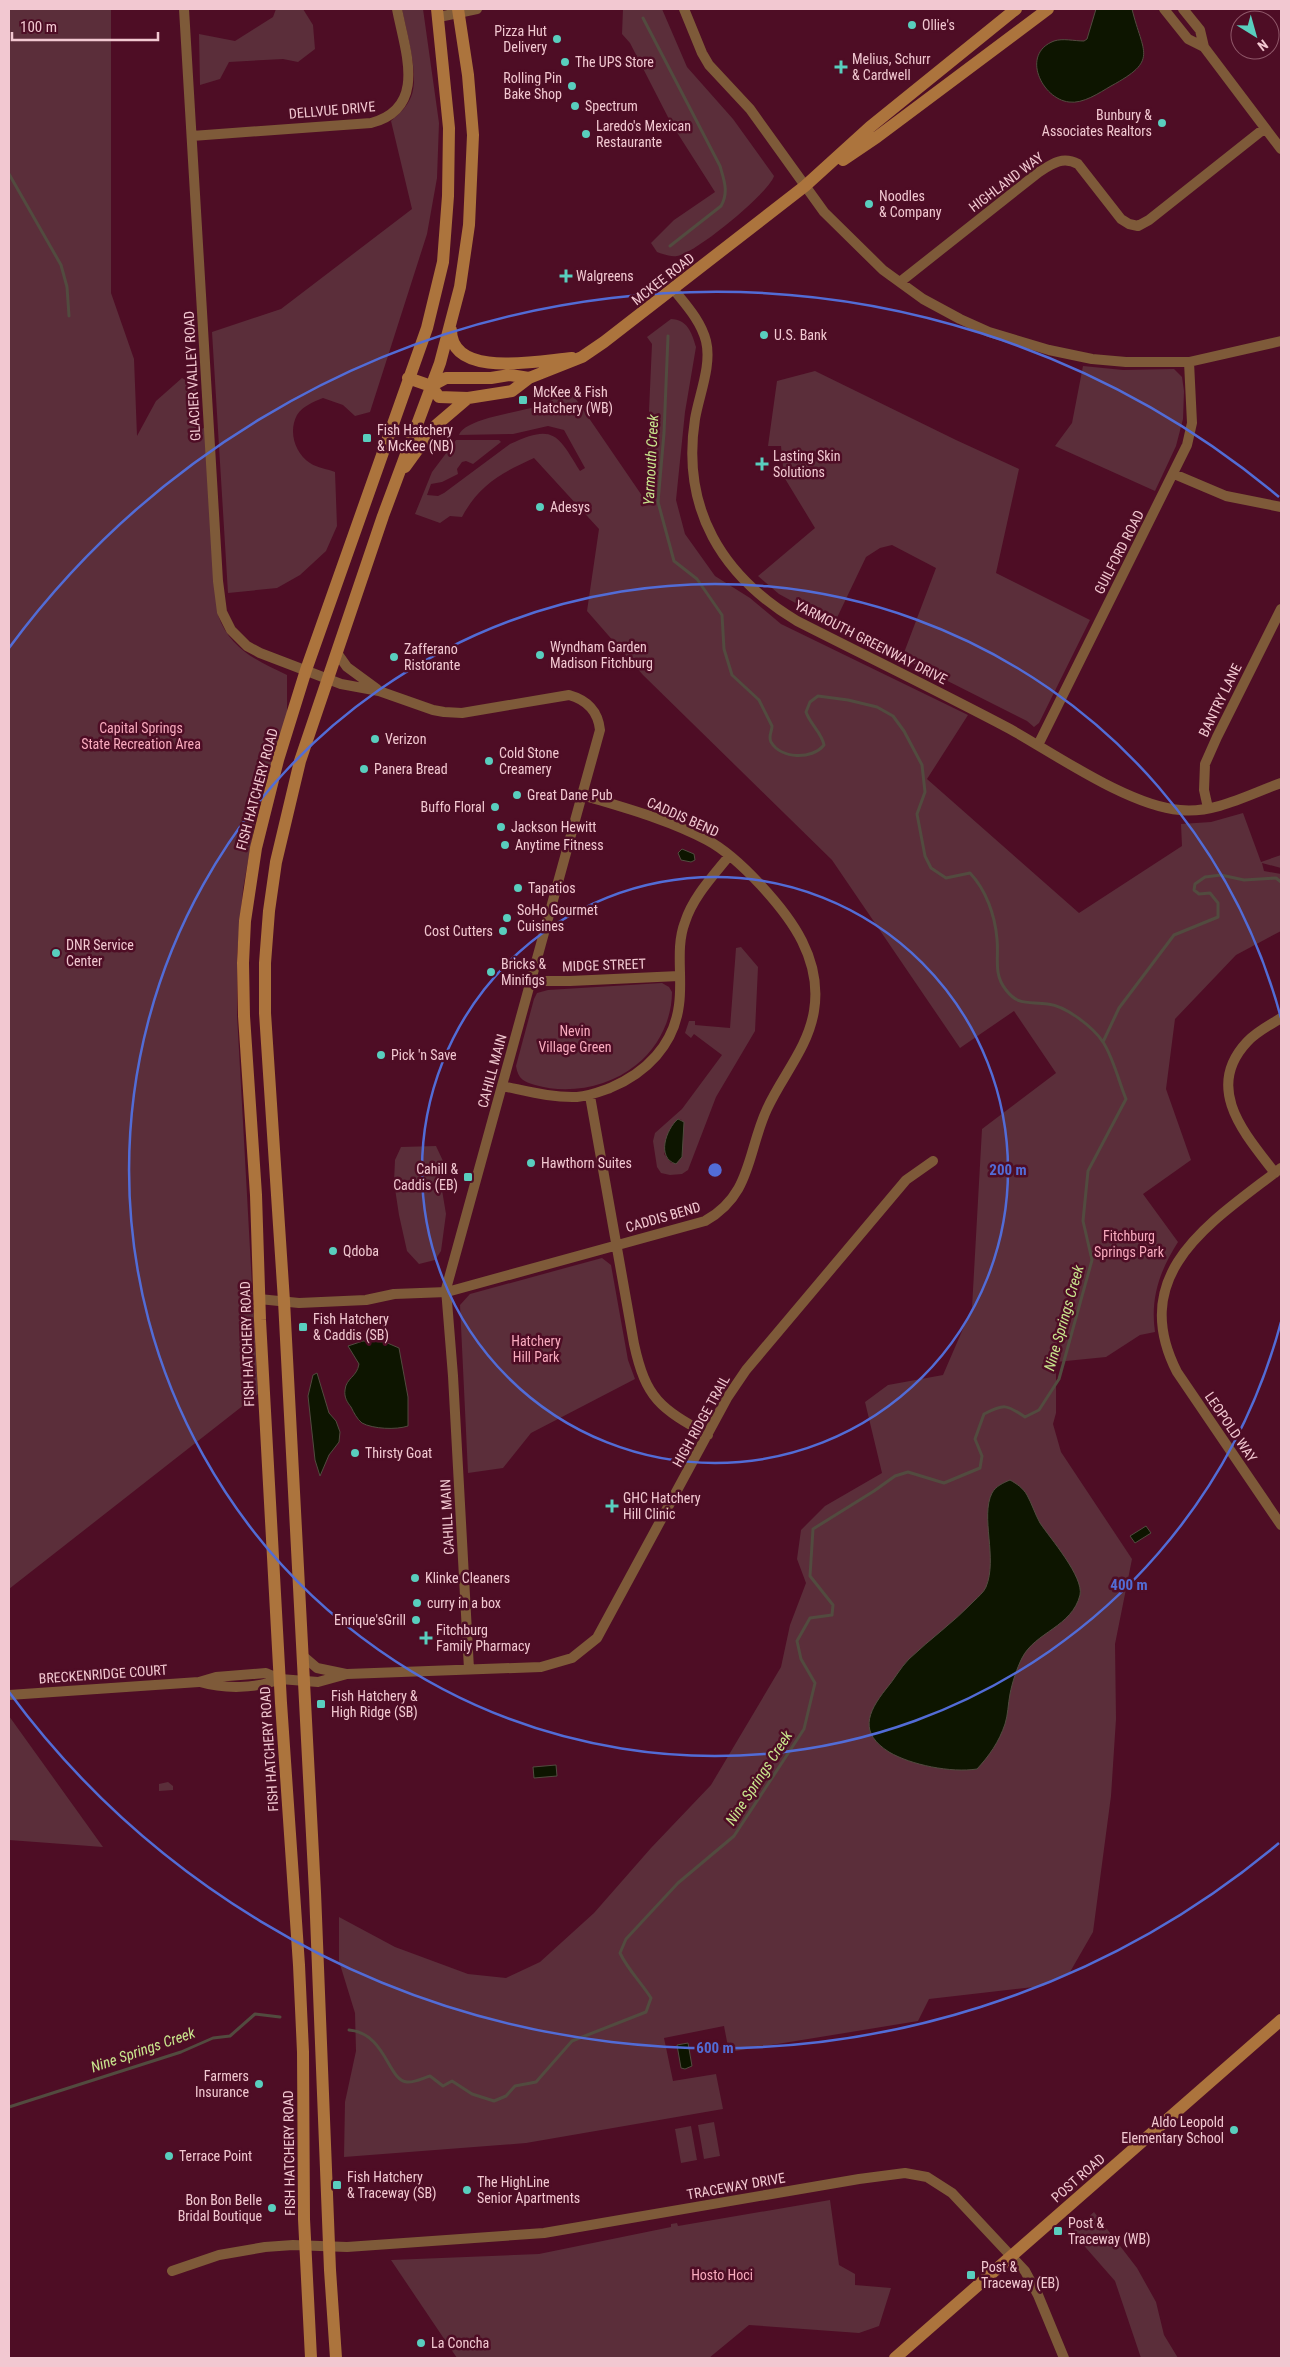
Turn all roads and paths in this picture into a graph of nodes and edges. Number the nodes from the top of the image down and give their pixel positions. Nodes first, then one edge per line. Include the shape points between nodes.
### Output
1 (184, 9) edge
2 (397, 9) edge
3 (478, 9) edge
4 (684, 9) edge
5 (1016, 9) edge
6 (1048, 9) edge
7 (1164, 9) edge
8 (1183, 9) edge
9 (458, 11) edge
10 (438, 13) edge
11 (1204, 47) junction
12 (1265, 128) junction
13 (192, 136) junction
14 (1281, 149) edge
15 (805, 186) junction
16 (900, 282) junction
17 (674, 290) junction
18 (450, 328) junction
19 (1281, 341) edge
20 (582, 357) junction
21 (1189, 362) junction
22 (408, 378) junction
23 (529, 378) junction
24 (431, 386) junction
25 (468, 398) junction
26 (398, 474) junction
27 (1174, 474) junction
28 (1281, 507) edge
29 (1281, 609) edge
30 (336, 653) junction
31 (306, 670) junction
32 (327, 679) junction
33 (379, 691) junction
34 (1038, 745) junction
35 (1281, 783) edge
36 (582, 795) junction
37 (1208, 808) junction
38 (729, 856) junction
39 (679, 976) junction
40 (531, 978) junction
41 (1281, 1018) edge
42 (502, 1086) junction
43 (590, 1096) junction
44 (933, 1161) dead end
45 (1278, 1170) edge
46 (618, 1244) junction
47 (447, 1292) junction
48 (260, 1299) junction
49 (284, 1300) junction
50 (708, 1435) junction
51 (1281, 1524) edge
52 (303, 1656) junction
53 (469, 1669) junction
54 (347, 1674) junction
55 (280, 1679) junction
56 (304, 1682) junction
57 (9, 1695) edge
58 (1281, 2020) edge
59 (318, 2246) junction
60 (1010, 2256) junction
61 (172, 2271) dead end
62 (312, 2358) edge
63 (336, 2358) edge
64 (895, 2358) edge
65 (1064, 2358) edge

1 - 13 street, GLACIER VALLEY ROAD
2 - 13 street, DELLVUE DRIVE via 409,86 407,96 390,116 371,124
3 - 9 street
4 - 15 street via 710,66 750,109
5 - 15 main road, MCKEE ROAD via 870,127
6 - 15 main road, MCKEE ROAD via 877,137
7 - 11 street via 1188,39
8 - 11 street via 1200,30
9 - 10 street
9 - 18 main road, FISH HATCHERY ROAD via 468,75 473,145 468,232
10 - 22 main road, FISH HATCHERY ROAD via 449,128 444,262 435,303
11 - 12 street
12 - 14 street
12 - 16 street, HIGHLAND WAY via 1164,211 1138,226 1121,219 1078,164 1071,160 1058,160
13 - 31 street, GLACIER VALLEY ROAD via 222,612 232,630 247,646
15 - 16 street via 836,224
15 - 17 main road, MCKEE ROAD
16 - 21 street via 960,319 1018,342 1092,359
17 - 20 main road, MCKEE ROAD
17 - 34 street, YARMOUTH GREENWAY DRIVE via 694,316 707,342 692,441 692,465 706,521 732,568 753,590 797,621
18 - 20 main road via 450,336 457,349 481,362 521,363
18 - 24 main road, FISH HATCHERY ROAD
19 - 21 street
20 - 23 main road, MCKEE ROAD
21 - 27 street, GUILFORD ROAD via 1192,423
22 - 24 main road, MCKEE ROAD
22 - 31 main road, FISH HATCHERY ROAD
23 - 24 main road via 510,375 446,378
23 - 25 main road, MCKEE ROAD via 512,391
24 - 25 main road, MCKEE ROAD via 440,396
24 - 26 main road, FISH HATCHERY ROAD
25 - 26 main road via 434,427
26 - 30 main road, FISH HATCHERY ROAD
27 - 28 street via 1226,496
27 - 34 street, GUILFORD ROAD
29 - 37 street, BANTRY LANE via 1205,764 1204,790
30 - 32 main road, FISH HATCHERY ROAD
30 - 33 street, CAHILL MAIN via 347,667
31 - 32 street, GLACIER VALLEY ROAD
31 - 48 main road, FISH HATCHERY ROAD via 262,816 245,921 244,1016
32 - 33 street, CAHILL MAIN
32 - 49 main road, FISH HATCHERY ROAD via 300,761 268,911 265,1013
33 - 36 street, CAHILL MAIN via 432,710 462,713 569,695 578,698 591,706 600,730
34 - 37 street, YARMOUTH GREENWAY DRIVE via 1131,796 1180,811
35 - 37 street, YARMOUTH GREENWAY DRIVE
36 - 38 street, CADDIS BEND via 648,814 706,840
36 - 40 street, CAHILL MAIN
38 - 39 street via 703,889 684,922
38 - 46 street, CADDIS BEND via 765,891 803,942 814,980 811,1025 802,1049 763,1117 746,1173 730,1202 705,1221
39 - 40 street, MIDGE STREET via 574,981
39 - 43 street via 677,1018 659,1053 633,1077
40 - 42 street, CAHILL MAIN
41 - 45 street via 1247,1042 1229,1074 1235,1118
42 - 43 street via 555,1097
42 - 47 street, CAHILL MAIN via 454,1256
43 - 46 street
44 - 50 street, HIGH RIDGE TRAIL via 906,1180 801,1303 746,1370
45 - 51 street, LEOPOLD WAY via 1207,1228 1177,1261 1170,1274 1162,1307 1170,1357
46 - 47 street, CADDIS BEND
46 - 50 street via 634,1344 644,1380 654,1397 671,1414
47 - 49 street, CADDIS BEND via 394,1294 366,1300
47 - 53 street, CAHILL MAIN
48 - 49 street, CADDIS BEND
48 - 55 main road, FISH HATCHERY ROAD
49 - 52 main road, FISH HATCHERY ROAD
50 - 53 street, HIGH RIDGE TRAIL via 592,1643 572,1658 552,1664
52 - 54 street, HIGH RIDGE TRAIL via 317,1668
52 - 56 main road, FISH HATCHERY ROAD
53 - 54 street, HIGH RIDGE TRAIL
54 - 56 street, HIGH RIDGE TRAIL via 318,1682
55 - 56 street, HIGH RIDGE TRAIL
55 - 57 street, BRECKENRIDGE COURT via 266,1673 216,1677 199,1682
55 - 59 main road, FISH HATCHERY ROAD
56 - 59 main road, FISH HATCHERY ROAD via 315,1892
58 - 60 main road, POST ROAD
59 - 60 street, TRACEWAY DRIVE via 347,2248 544,2233 905,2173 926,2178 952,2193
59 - 61 street, TRACEWAY DRIVE via 265,2247 219,2255
59 - 62 main road, FISH HATCHERY ROAD
59 - 63 main road, FISH HATCHERY ROAD
60 - 64 main road, POST ROAD
60 - 65 street, TRACEWAY DRIVE via 1025,2271 1038,2295

